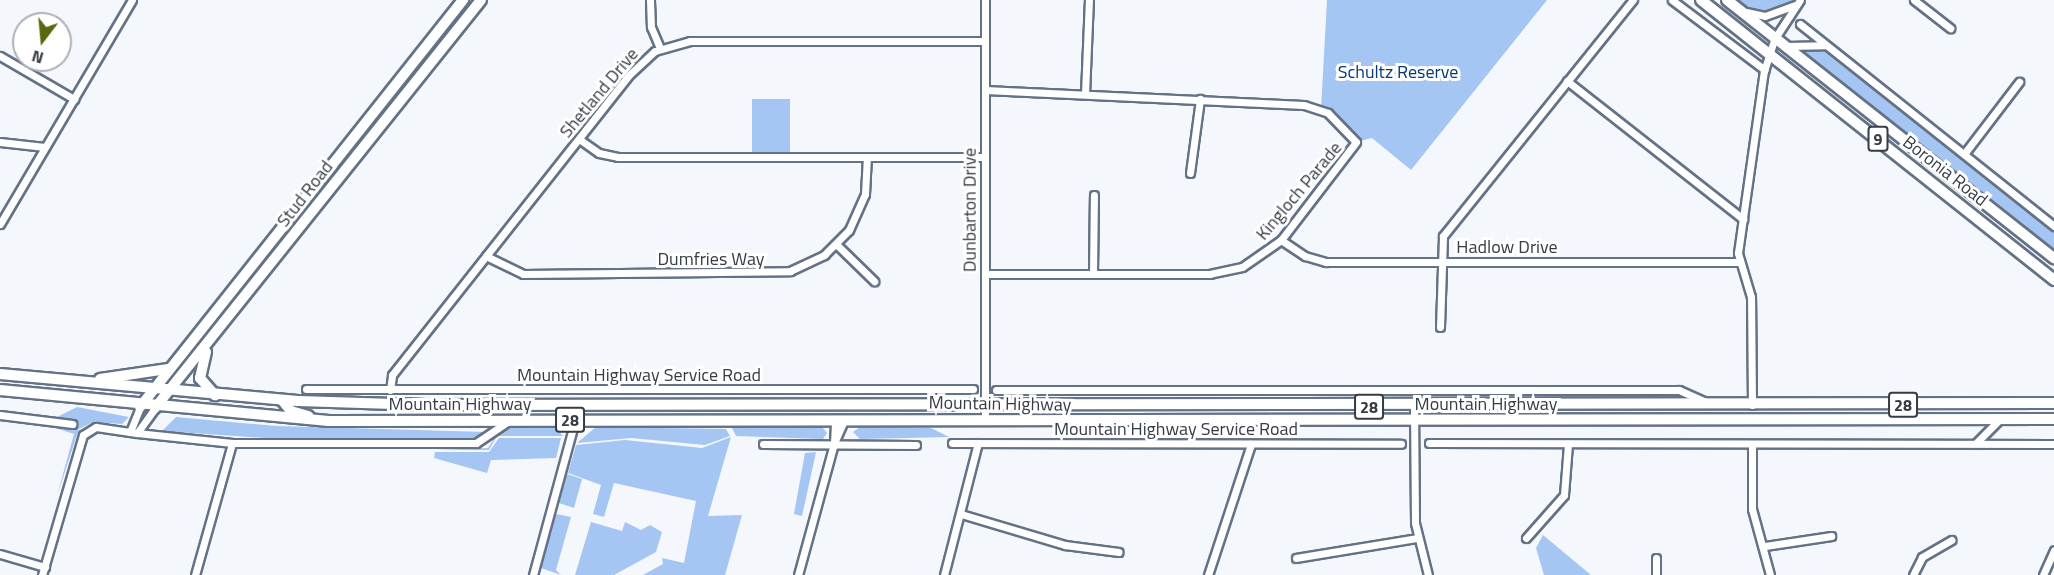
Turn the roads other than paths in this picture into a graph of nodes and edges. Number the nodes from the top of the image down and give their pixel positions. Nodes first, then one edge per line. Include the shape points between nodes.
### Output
1 (463, 0) edge
2 (481, 0) edge
3 (650, 0) edge
4 (985, 0) edge
5 (1089, 0) edge
6 (1633, 0) edge
7 (1672, 0) edge
8 (1701, 0) edge
9 (1727, 0) edge
10 (1914, 0) edge
11 (131, 1) edge
12 (1798, 2) edge
13 (1738, 9) junction
14 (446, 20) junction
15 (1800, 24) dead end
16 (1950, 28) dead end
17 (458, 29) junction
18 (1775, 38) junction
19 (985, 41) junction
20 (1825, 45) junction
21 (1786, 46) junction
22 (660, 48) junction
23 (0, 56) edge
24 (1773, 56) junction
25 (1765, 70) junction
26 (1567, 81) junction
27 (2019, 82) dead end
28 (985, 90) junction
29 (1085, 94) junction
30 (74, 99) junction
31 (1200, 99) junction
32 (579, 139) junction
33 (0, 142) edge
34 (45, 147) junction
35 (1964, 154) junction
36 (867, 157) junction
37 (985, 157) junction
38 (344, 171) junction
39 (1190, 173) dead end
40 (1094, 195) dead end
41 (303, 200) junction
42 (1743, 219) junction
43 (0, 224) edge
44 (2054, 226) edge
45 (1281, 240) junction
46 (837, 245) junction
47 (486, 256) junction
48 (2054, 258) edge
49 (1440, 262) junction
50 (1738, 262) junction
51 (1093, 273) junction
52 (985, 274) junction
53 (2054, 280) edge
54 (874, 281) dead end
55 (244, 296) junction
56 (221, 303) junction
57 (1440, 327) dead end
58 (212, 338) junction
59 (168, 369) junction
60 (0, 374) edge
61 (61, 381) junction
62 (306, 389) dead end
63 (973, 389) dead end
64 (0, 390) edge
65 (152, 390) junction
66 (390, 390) junction
67 (996, 390) dead end
68 (1052, 390) junction
69 (169, 391) junction
70 (215, 395) junction
71 (282, 400) junction
72 (2054, 403) edge
73 (574, 405) junction
74 (1609, 405) junction
75 (1632, 405) junction
76 (1711, 405) junction
77 (1752, 405) junction
78 (1873, 405) junction
79 (840, 406) junction
80 (985, 406) junction
81 (1035, 406) junction
82 (1079, 406) junction
83 (1413, 406) junction
84 (140, 407) junction
85 (155, 408) junction
86 (0, 415) edge
87 (2001, 418) junction
88 (2054, 419) edge
89 (509, 420) junction
90 (575, 420) junction
91 (985, 420) junction
92 (329, 421) junction
93 (1413, 421) junction
94 (1610, 421) junction
95 (1873, 421) junction
96 (840, 422) junction
97 (1096, 422) junction
98 (1632, 422) junction
99 (72, 424) dead end
100 (134, 432) junction
101 (1988, 435) junction
102 (978, 442) junction
103 (232, 443) junction
104 (834, 443) junction
105 (952, 443) dead end
106 (1429, 443) dead end
107 (763, 444) dead end
108 (1251, 444) junction
109 (1401, 444) dead end
110 (1568, 444) junction
111 (1752, 444) junction
112 (1974, 444) junction
113 (1989, 444) junction
114 (2054, 444) edge
115 (916, 445) dead end
116 (961, 514) junction
117 (1831, 536) dead end
118 (1417, 538) junction
119 (1526, 538) dead end
120 (1951, 540) dead end
121 (1765, 546) junction
122 (2054, 550) edge
123 (1119, 552) dead end
124 (0, 554) edge
125 (1296, 558) dead end
126 (1656, 558) dead end
127 (45, 567) junction
128 (42, 575) edge
129 (195, 575) edge
130 (533, 575) edge
131 (798, 575) edge
132 (944, 575) edge
133 (1208, 575) edge
134 (1428, 575) edge
135 (1656, 575) edge
136 (1770, 575) edge
137 (1913, 575) edge
138 (2043, 575) edge

1 - 14 main road, Stud Road
2 - 17 main road, Stud Road
3 - 22 street via 651,27
4 - 19 street, Dunbarton Drive
5 - 29 street
6 - 26 street
7 - 25 street
8 - 24 main road, Boronia Road / 9
9 - 13 main road, Boronia Road / 9
10 - 16 street
11 - 30 street
12 - 13 street via 1765,16
12 - 18 street
13 - 18 main road, Boronia Road / 9
14 - 17 main road
14 - 41 main road, Stud Road
15 - 20 street
17 - 38 main road, Stud Road
18 - 21 main road, Boronia Road / 9
18 - 24 street
19 - 22 street, Shetland Drive via 690,41
19 - 28 street, Dunbarton Drive
20 - 21 street
20 - 35 street
21 - 48 main road, Boronia Road / 9
22 - 32 street, Shetland Drive via 634,69
23 - 30 street
24 - 25 street
24 - 53 main road, Boronia Road / 9
25 - 42 street
26 - 42 street
26 - 49 street via 1443,236
27 - 35 street
28 - 29 street, Kingloch Parade
28 - 37 street, Dunbarton Drive
29 - 31 street, Kingloch Parade
30 - 34 street
31 - 39 street via 1196,160
31 - 45 street, Kingloch Parade via 1314,106 1353,134 1353,150
32 - 36 street via 612,157
32 - 47 street, Shetland Drive
33 - 34 street
34 - 43 street
35 - 44 street
36 - 37 street
36 - 46 street, Dumfries Way via 863,201
37 - 52 street, Dunbarton Drive
38 - 41 main road
38 - 55 main road, Stud Road
40 - 51 street
41 - 56 main road, Stud Road
42 - 50 street
45 - 49 street, Hadlow Drive via 1305,256 1326,262
45 - 51 street, Kingloch Parade via 1258,260 1224,272
46 - 47 street, Dumfries Way via 804,267 771,274 524,274
46 - 54 street
47 - 66 street, Shetland Drive via 392,375
49 - 50 street, Hadlow Drive
49 - 57 street
50 - 77 street via 1751,297
51 - 52 street, Kingloch Parade
52 - 80 street, Dunbarton Drive
55 - 56 main road
55 - 58 main road, Stud Road
56 - 59 main road, Stud Road
58 - 69 main road, Stud Road
58 - 70 main road via 199,372
59 - 61 main road
59 - 65 main road, Stud Road
60 - 61 main road, Mountain Highway / 28
61 - 65 main road, Mountain Highway / 28
62 - 66 street, Mountain Highway Service Road
63 - 66 street, Mountain Highway Service Road
64 - 84 main road, Mountain Highway / 28
65 - 69 main road, Mountain Highway / 28
65 - 84 main road, Stud Road
67 - 68 street
68 - 76 street, Mountain Highway via 1679,390
68 - 81 street
69 - 70 main road, Mountain Highway / 28
69 - 85 main road, Stud Road
70 - 71 main road, Mountain Highway / 28
71 - 73 main road, Mountain Highway / 28
71 - 92 main road via 291,411
72 - 78 main road, Mountain Highway / 28
73 - 79 main road, Mountain Highway / 28
73 - 90 main road
74 - 75 main road, Mountain Highway / 28
74 - 83 main road, Mountain Highway / 28
74 - 94 main road
75 - 76 main road, Mountain Highway / 28
75 - 98 main road
76 - 77 main road, Mountain Highway / 28
77 - 78 main road, Mountain Highway / 28
78 - 95 main road
79 - 80 main road, Mountain Highway / 28
79 - 96 main road
80 - 81 main road, Mountain Highway / 28
80 - 91 street, Dunbarton Drive
81 - 82 main road, Mountain Highway / 28
82 - 83 main road, Mountain Highway / 28
82 - 97 main road via 1094,413
83 - 93 street
84 - 85 main road, Mountain Highway / 28
84 - 100 street
85 - 92 main road, Mountain Highway / 28
85 - 100 street
86 - 99 street
87 - 88 main road, Mountain Highway / 28
87 - 95 main road, Mountain Highway / 28
87 - 101 street
89 - 90 main road, Mountain Highway / 28
89 - 92 main road, Mountain Highway / 28
89 - 103 street via 476,443
90 - 96 main road, Mountain Highway / 28
90 - 130 street
91 - 96 main road, Mountain Highway / 28
91 - 97 main road, Mountain Highway / 28
93 - 94 main road, Mountain Highway / 28
93 - 97 main road, Mountain Highway / 28
93 - 118 street
94 - 98 main road, Mountain Highway / 28
95 - 98 main road, Mountain Highway / 28
96 - 104 street
100 - 103 street
100 - 127 street via 96,427 83,435
101 - 112 street
101 - 113 street
102 - 105 street, Mountain Highway Service Road
102 - 108 street, Mountain Highway Service Road
102 - 116 street
103 - 129 street
104 - 107 street
104 - 115 street
104 - 131 street
106 - 110 street
108 - 109 street, Mountain Highway Service Road
108 - 133 street
110 - 111 street
110 - 119 street via 1564,495
111 - 112 street
111 - 121 street via 1752,509
112 - 113 street
113 - 114 street
116 - 123 street via 1065,545
116 - 132 street
117 - 121 street
118 - 125 street
118 - 134 street
120 - 137 street via 1922,557
121 - 136 street
122 - 138 street
124 - 127 street
126 - 135 street
127 - 128 street

